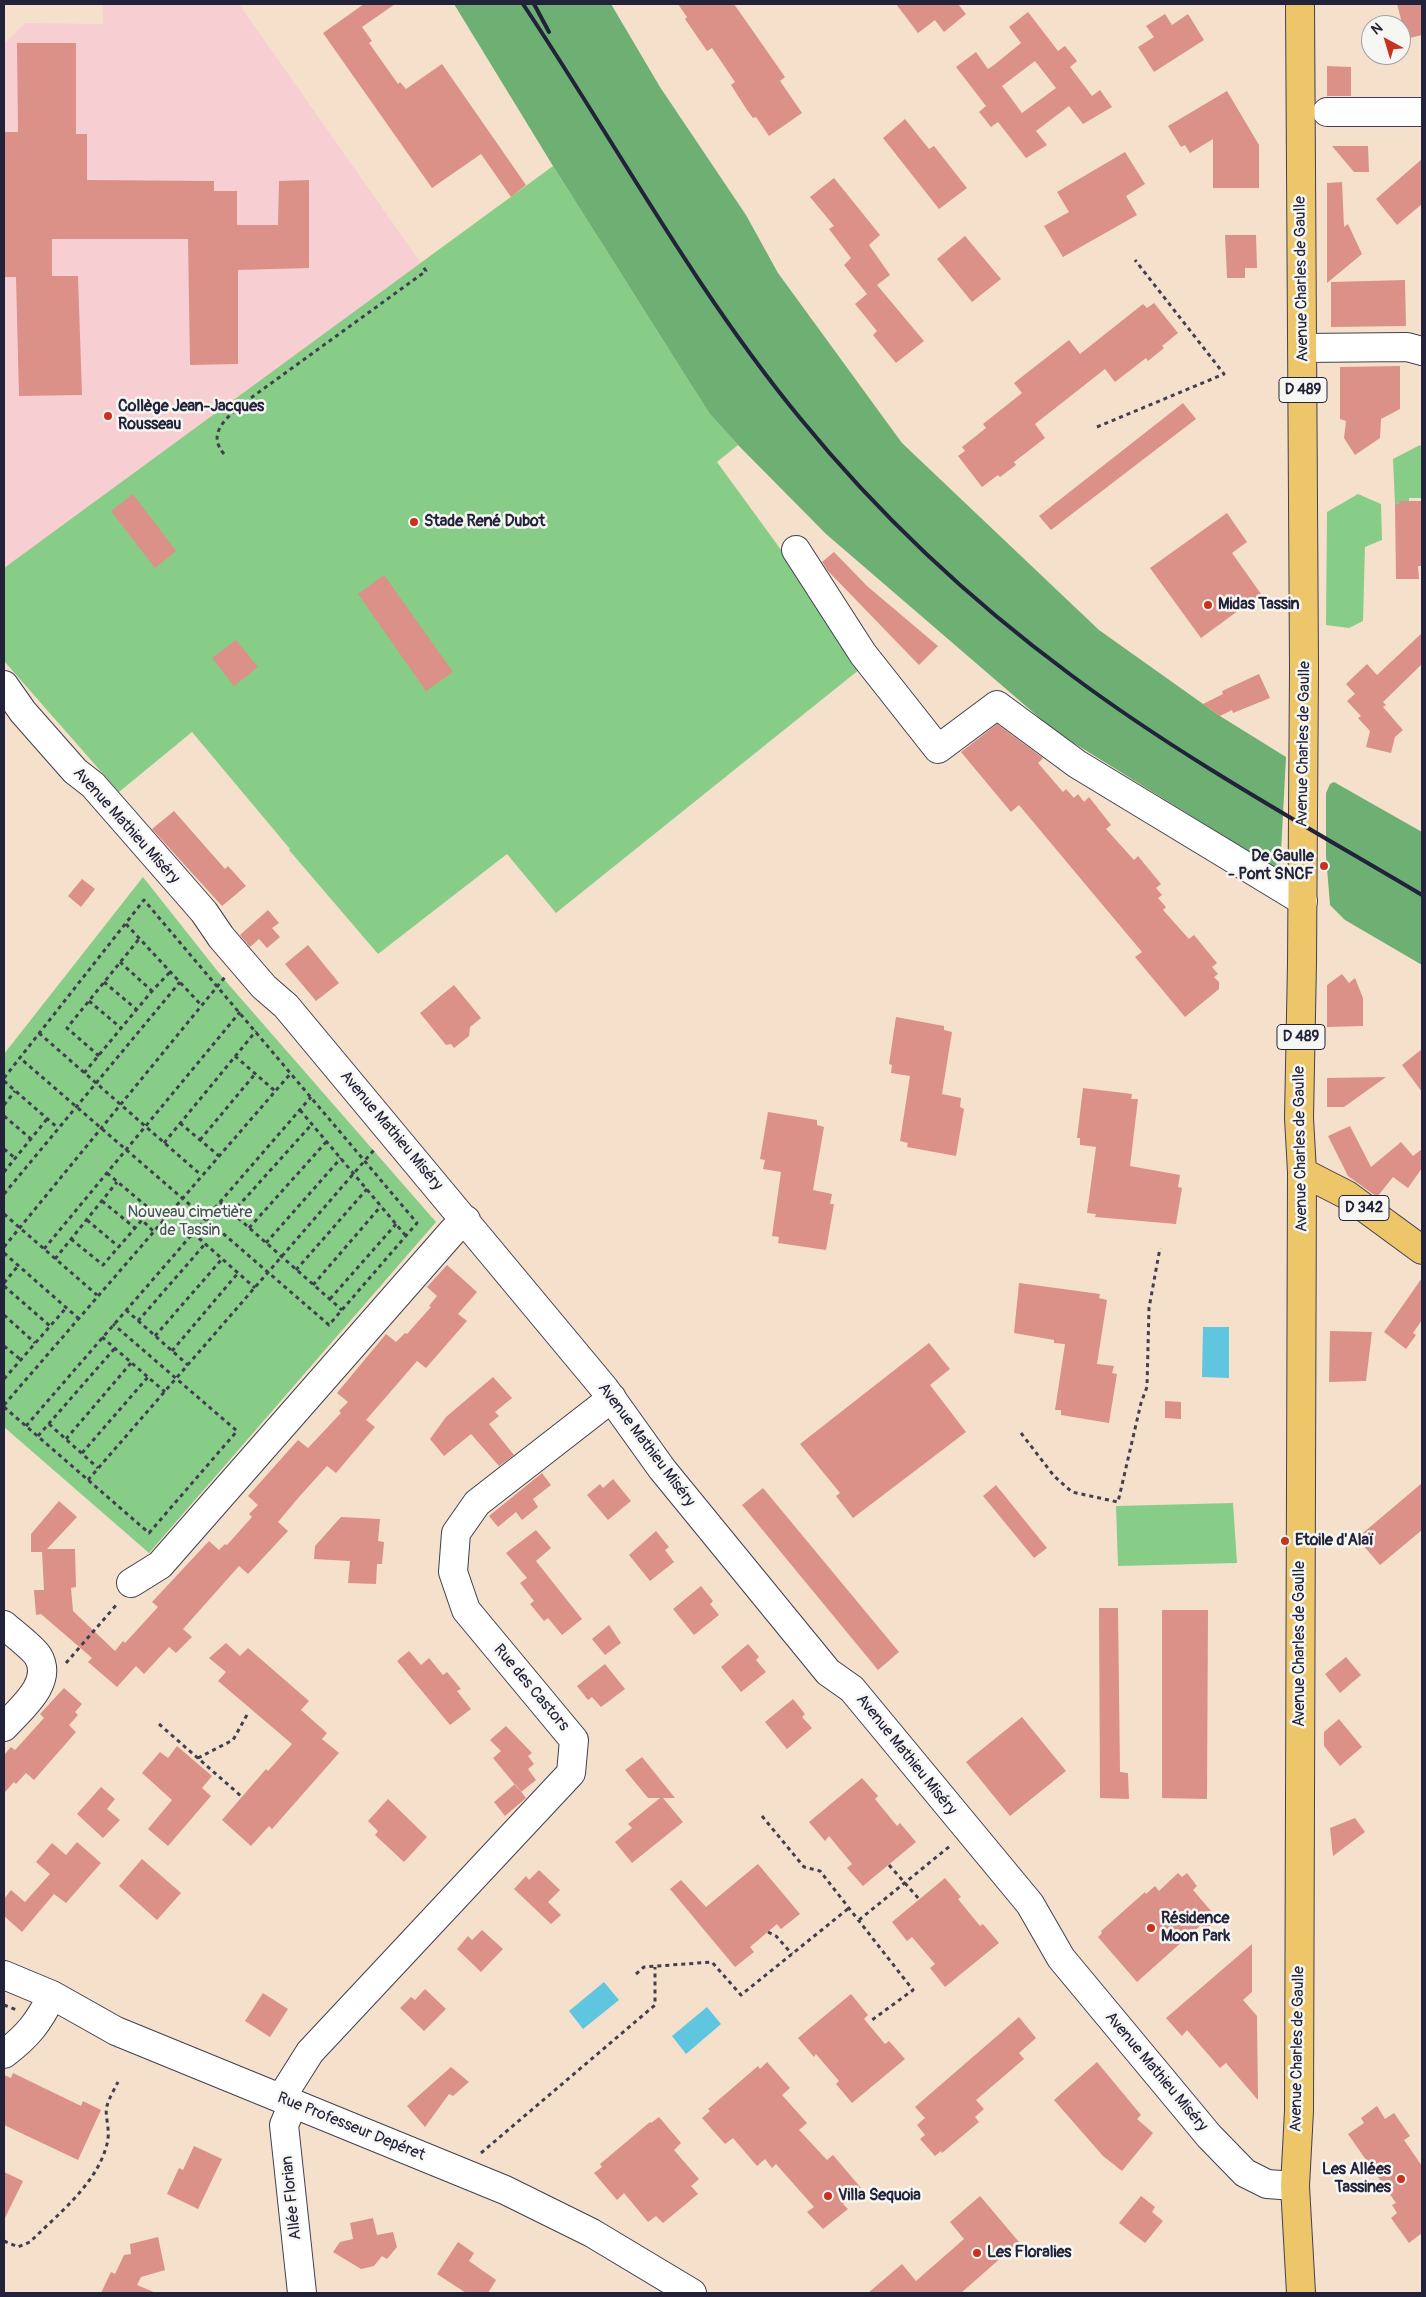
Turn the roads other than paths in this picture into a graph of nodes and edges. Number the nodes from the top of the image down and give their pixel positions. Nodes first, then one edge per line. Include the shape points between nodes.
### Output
1 (1300, 4) edge
2 (1327, 112) dead end
3 (1422, 112) edge
4 (1304, 348) junction
5 (1422, 351) edge
6 (796, 550) dead end
7 (4, 685) edge
8 (1303, 901) junction
9 (1302, 1172) junction
10 (466, 1220) junction
11 (1422, 1250) edge
12 (612, 1398) junction
13 (131, 1583) road end
14 (4, 1625) edge
15 (4, 1727) edge
16 (4, 1975) edge
17 (52, 1995) junction
18 (4, 2054) edge
19 (287, 2101) junction
20 (1295, 2186) junction
21 (302, 2293) edge
22 (692, 2293) edge
23 (1301, 2293) edge

1 - 4 main road, Avenue Charles de Gaulle / D 489
2 - 3 street
4 - 5 street via 1407,347
4 - 8 main road, Avenue Charles de Gaulle / D 489
6 - 8 street via 863,654 938,749 997,705 1077,764
7 - 10 street, Avenue Mathieu Miséry via 75,771 93,786 204,912 264,987 286,1006
8 - 9 main road, Avenue Charles de Gaulle / D 489 via 1299,1118
9 - 11 main road, D 342 via 1347,1195
9 - 20 main road, Avenue Charles de Gaulle / D 489 via 1299,2112
10 - 12 street, Avenue Mathieu Miséry
10 - 13 street via 160,1565
12 - 19 street, Rue des Castors via 477,1503 456,1533 453,1572 466,1610 574,1740 571,1773 310,2052
12 - 20 street, Avenue Mathieu Miséry via 662,1469 828,1672 852,1689 1030,1904 1061,1958 1209,2136 1245,2173 1268,2184
14 - 15 street via 38,1656 43,1673 38,1688
16 - 17 street, Rue Professeur Depéret
17 - 18 street via 41,2018 24,2040
17 - 19 street, Rue Professeur Depéret via 116,2031
19 - 21 street, Allée Florian via 284,2125
19 - 22 street, Rue Professeur Depéret via 505,2190 592,2233
20 - 23 main road, Avenue Charles de Gaulle / D 489

